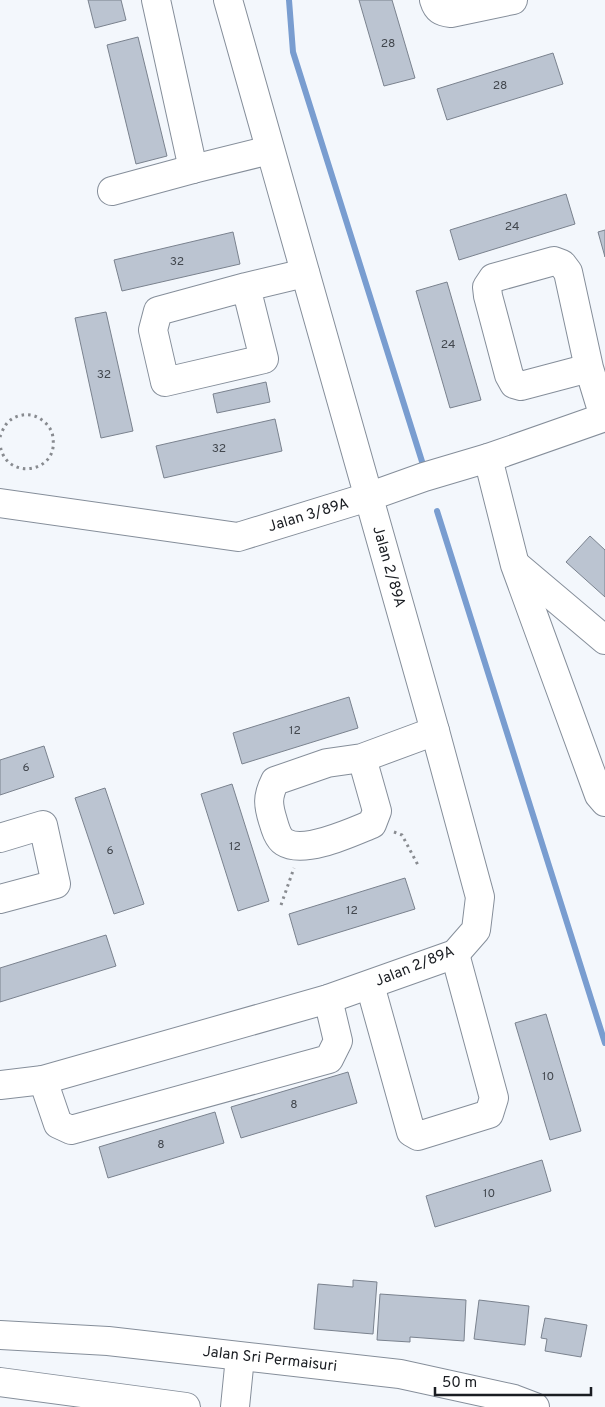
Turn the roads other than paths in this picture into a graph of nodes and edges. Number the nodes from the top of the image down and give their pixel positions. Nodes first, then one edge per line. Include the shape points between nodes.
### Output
1 (156, 0) edge
2 (228, 0) edge
3 (434, 0) edge
4 (513, 0) edge
5 (270, 150) junction
6 (193, 169) junction
7 (112, 191) dead end
8 (305, 273) junction
9 (246, 287) dead end
10 (589, 368) junction
11 (605, 417) edge
12 (488, 458) junction
13 (368, 497) junction
14 (0, 503) edge
15 (515, 564) junction
16 (605, 640) edge
17 (435, 731) junction
18 (362, 758) junction
19 (605, 802) edge
20 (0, 838) edge
21 (0, 900) edge
22 (455, 954) junction
23 (370, 985) junction
24 (328, 998) junction
25 (43, 1080) junction
26 (0, 1085) edge
27 (0, 1335) edge
28 (240, 1357) junction
29 (0, 1382) edge
30 (524, 1403) edge
31 (186, 1407) edge
32 (235, 1407) edge

1 - 6 street
2 - 5 street, Jalan 2/89A
3 - 4 street via 442,12 451,14
5 - 6 street
5 - 8 street, Jalan 2/89A
6 - 7 street
8 - 9 street
8 - 13 street, Jalan 2/89A
10 - 10 street via 521,386 514,384 508,375 488,296 492,278 554,261 562,264 568,272
10 - 11 street
11 - 12 street, Jalan 3/89A
12 - 13 street, Jalan 3/89A
12 - 15 street
13 - 14 street, Jalan 3/89A via 238,537
13 - 17 street, Jalan 2/89A
15 - 16 street
15 - 19 street via 599,795
17 - 18 street
17 - 22 street, Jalan 2/89A via 480,897 476,930
18 - 18 street via 327,763 275,781 269,793 269,807 282,841 302,847 334,840 372,824 377,811
20 - 21 street via 43,825 56,884
22 - 23 street, Jalan 2/89A
22 - 23 street via 494,1098 489,1114 418,1136 411,1132
23 - 24 street, Jalan 2/89A
24 - 25 street, Jalan 2/89A
24 - 25 street via 338,1041 329,1059 71,1130 58,1124
25 - 26 street, Jalan 2/89A
27 - 28 street, Jalan Sri Permaisuri via 108,1340
28 - 30 street, Jalan Sri Permaisuri via 400,1374
28 - 32 street
29 - 31 street

